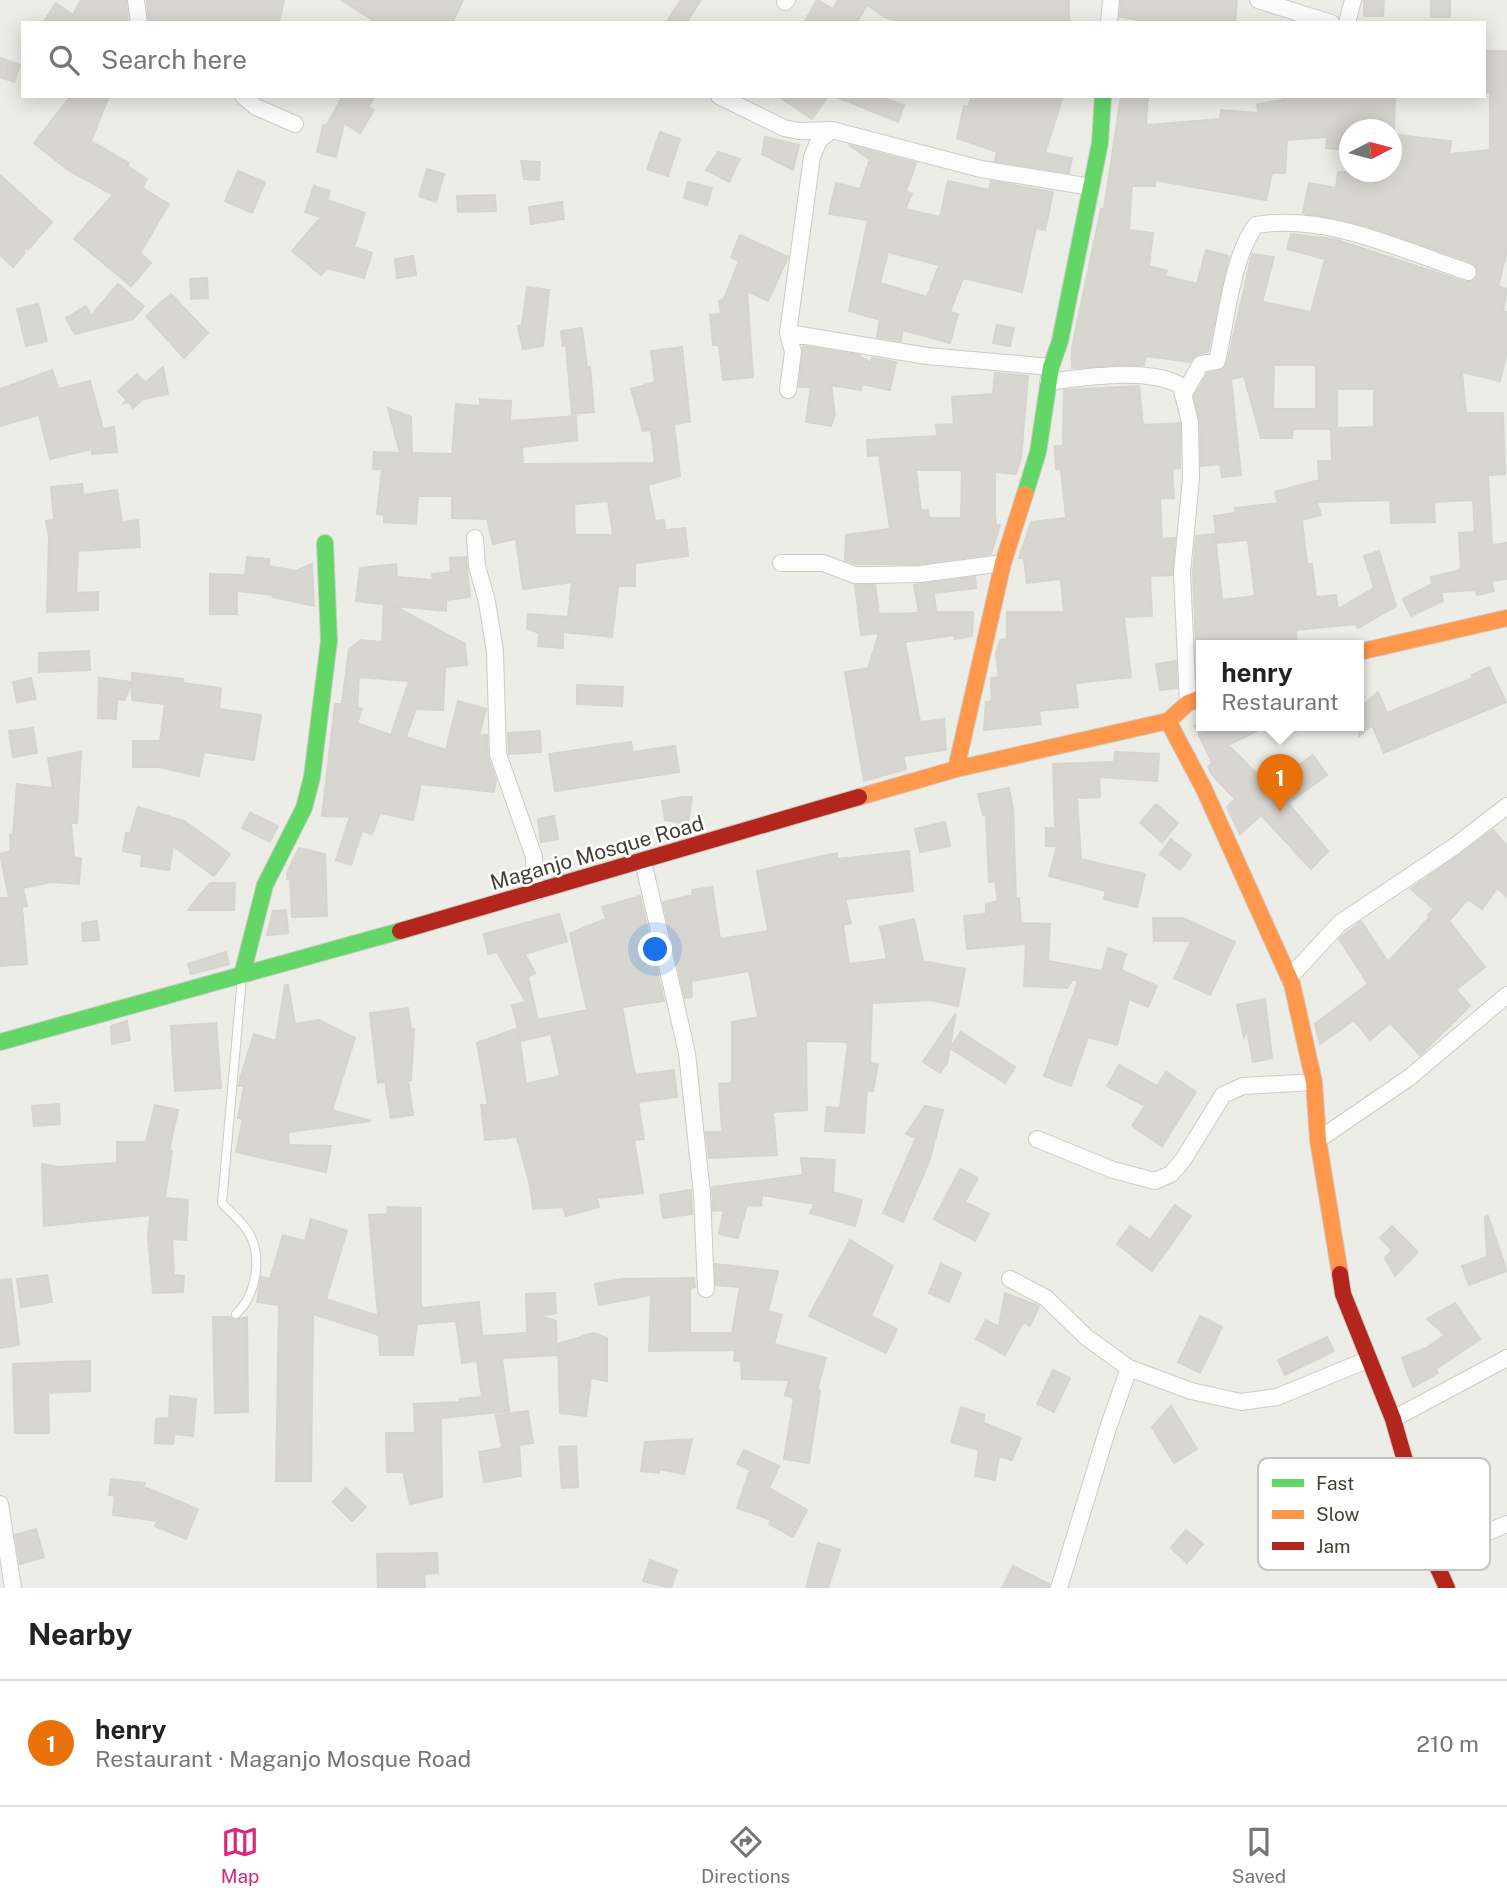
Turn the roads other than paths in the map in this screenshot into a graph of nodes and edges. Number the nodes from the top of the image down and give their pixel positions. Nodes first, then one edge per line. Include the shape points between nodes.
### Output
1 (136, 0) edge
2 (1111, 0) edge
3 (1258, 0) edge
4 (1353, 0) edge
5 (139, 21) edge
6 (1109, 21) edge
7 (1325, 21) edge
8 (1348, 21) edge
9 (245, 98) edge
10 (723, 98) edge
11 (1103, 98) edge
12 (295, 124) dead end
13 (832, 130) junction
14 (1091, 187) junction
15 (1468, 272) dead end
16 (788, 333) junction
17 (1050, 375) junction
18 (788, 390) dead end
19 (1183, 395) junction
20 (475, 538) dead end
21 (325, 543) dead end
22 (781, 563) dead end
23 (1003, 563) junction
24 (1507, 618) edge
25 (1364, 651) edge
26 (1195, 700) edge
27 (1168, 721) junction
28 (956, 769) junction
29 (1507, 806) edge
30 (643, 861) junction
31 (534, 893) junction
32 (242, 975) junction
33 (1289, 978) junction
34 (1507, 995) edge
35 (0, 1042) edge
36 (1314, 1082) junction
37 (1037, 1139) dead end
38 (1318, 1140) junction
39 (1010, 1279) dead end
40 (706, 1289) dead end
41 (236, 1314) dead end
42 (1507, 1358) edge
43 (1367, 1360) junction
44 (1129, 1368) junction
45 (1393, 1419) junction
46 (1404, 1458) edge
47 (0, 1504) edge
48 (1507, 1524) edge
49 (1490, 1531) edge
50 (1439, 1570) edge
51 (13, 1588) edge
52 (1059, 1588) edge
53 (1447, 1588) edge

1 - 5 street
2 - 6 street
3 - 7 street
4 - 8 street
9 - 12 street
10 - 13 street via 784,128
11 - 14 street
13 - 14 street via 981,169
13 - 16 street via 819,140 812,156
14 - 17 street
15 - 19 street via 1333,228 1286,220 1256,225 1248,236 1217,361 1200,364
16 - 17 street
16 - 18 street via 793,352
17 - 19 street via 1172,380 1181,386
17 - 23 street via 1038,452
19 - 26 street via 1190,422 1191,478 1182,573
20 - 31 street via 495,652 498,754 534,857
21 - 32 street via 329,641 312,777 304,808 265,885
22 - 23 street via 823,563 855,575 874,575
23 - 28 street
24 - 25 street
26 - 27 street
27 - 28 street, Maganjo Mosque Road
27 - 33 street via 1204,789
28 - 30 street, Maganjo Mosque Road
29 - 33 street via 1340,923
30 - 31 street, Maganjo Mosque Road
30 - 40 street via 687,1053 702,1194
31 - 32 street, Maganjo Mosque Road
32 - 35 street, Maganjo Mosque Road
32 - 41 lane via 222,1203 251,1236 257,1268 247,1305
33 - 36 street
34 - 38 street via 1410,1077
36 - 37 street via 1243,1086 1223,1095 1183,1160 1171,1174 1155,1181 1113,1170
36 - 38 street
38 - 43 street via 1343,1294
39 - 44 street via 1046,1298 1086,1337
42 - 45 street
43 - 44 street via 1277,1397 1241,1402 1191,1391
43 - 45 street
44 - 52 street
45 - 46 street
47 - 51 street
48 - 49 street
50 - 53 street

